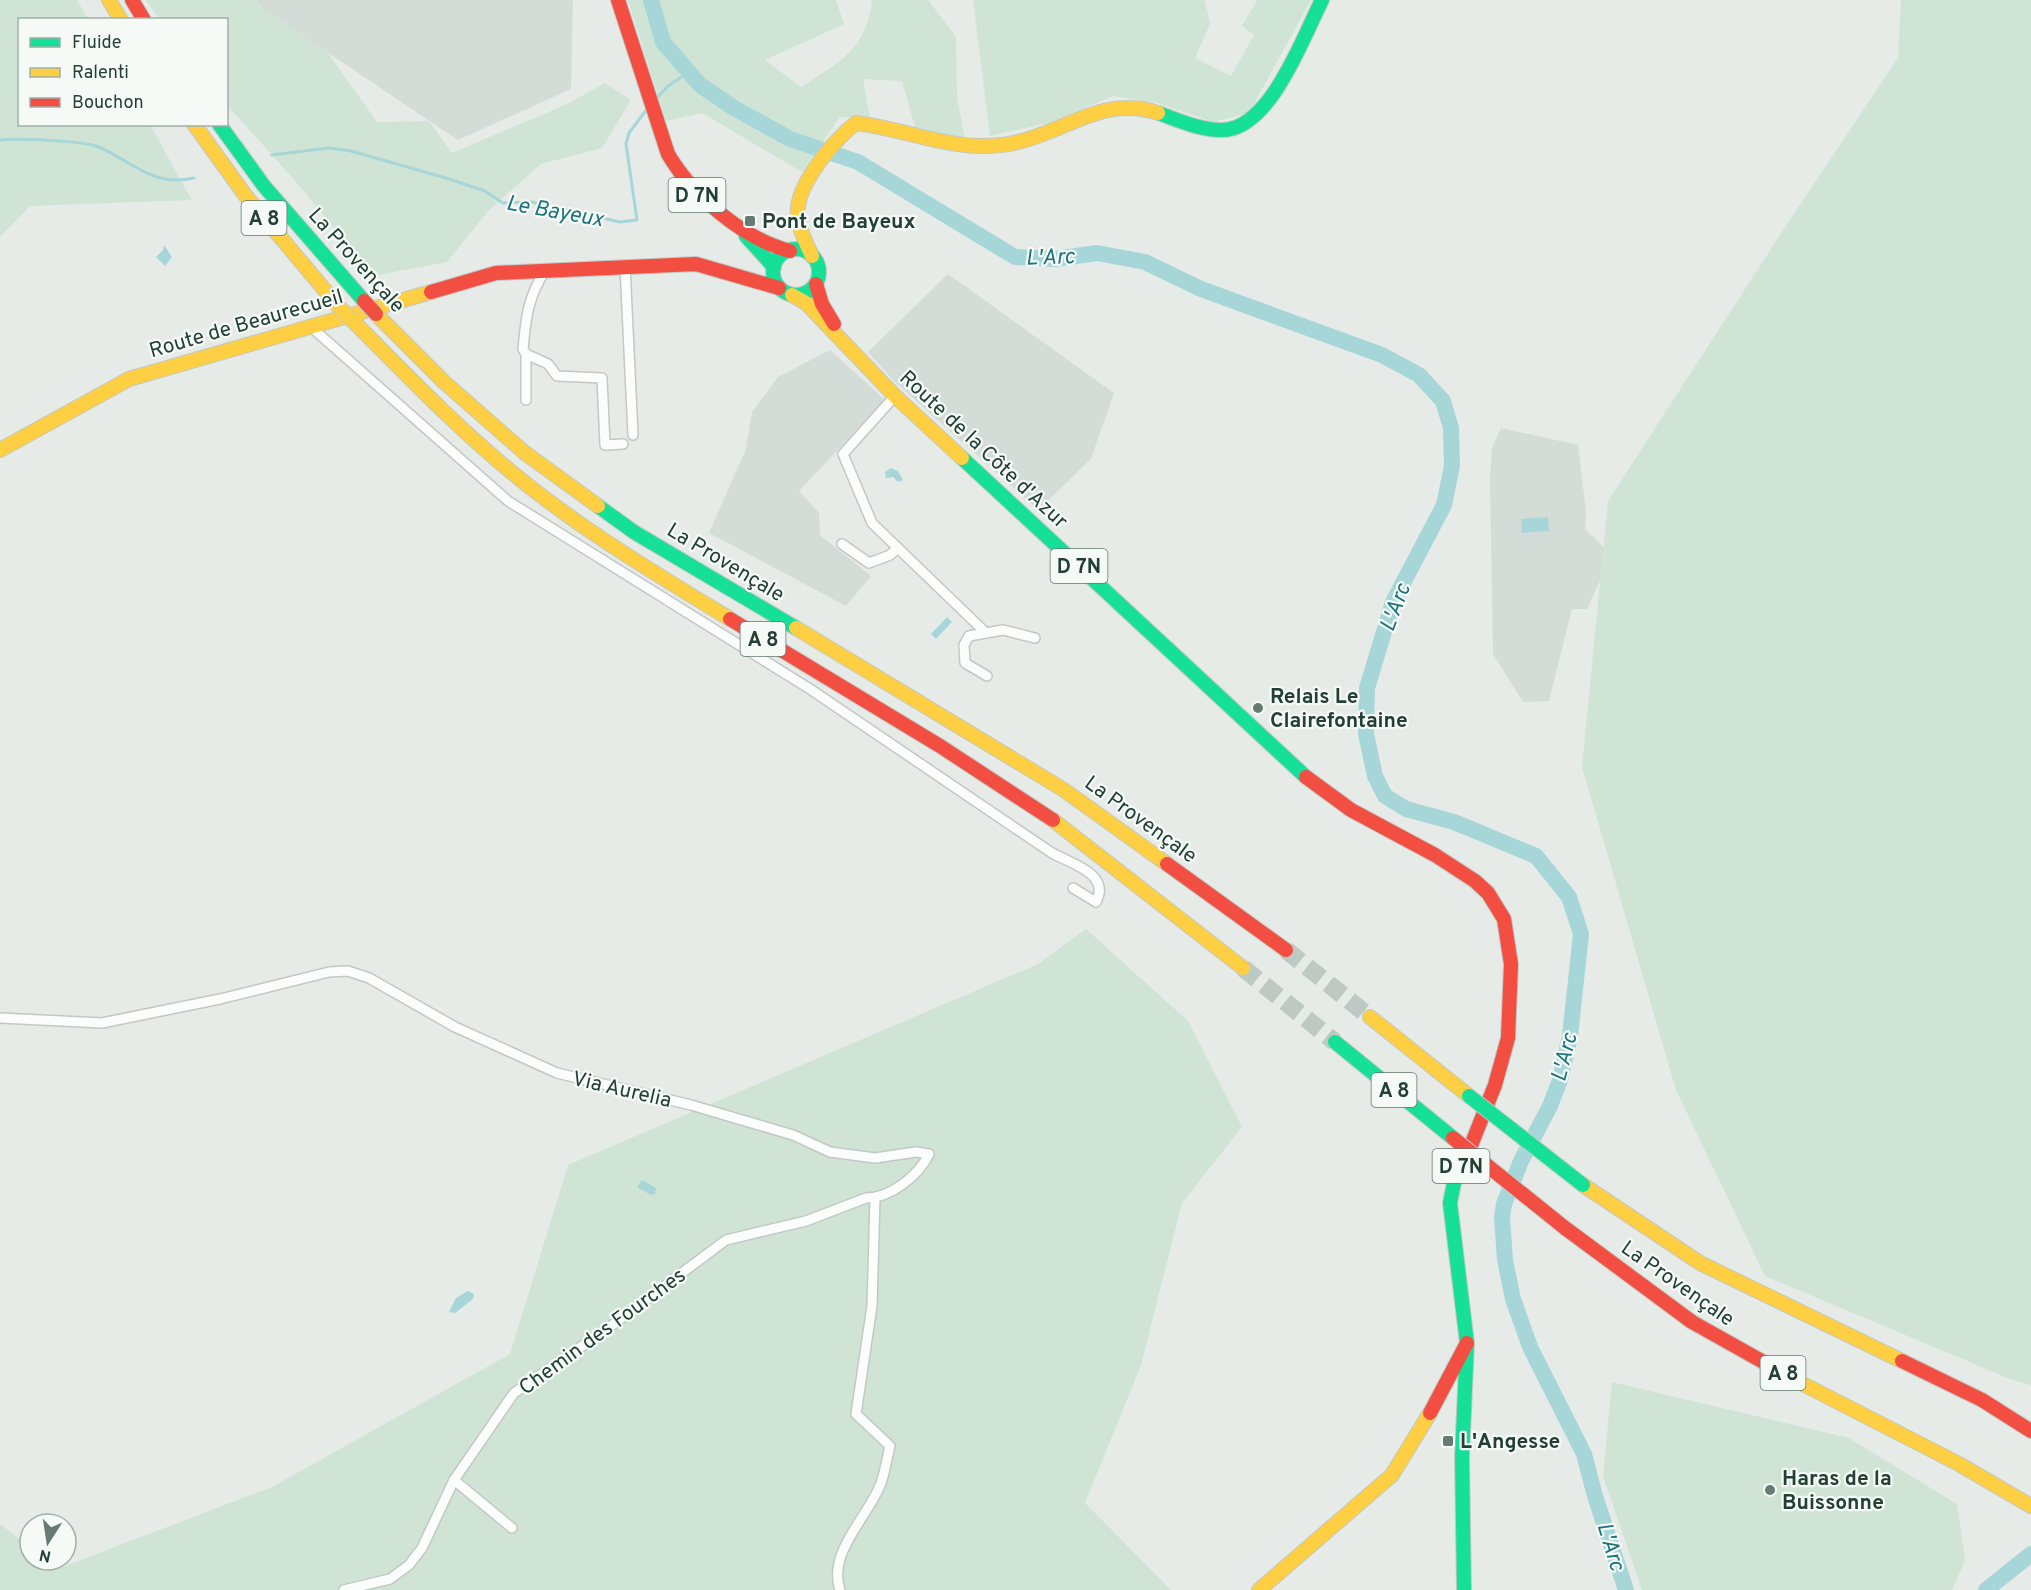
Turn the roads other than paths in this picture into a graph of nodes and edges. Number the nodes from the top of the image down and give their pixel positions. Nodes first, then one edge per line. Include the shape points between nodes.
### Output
1 (109, 0) edge
2 (132, 0) edge
3 (618, 0) edge
4 (1322, 0) edge
5 (120, 18) edge
6 (143, 18) edge
7 (195, 126) edge
8 (220, 126) edge
9 (741, 228) junction
10 (802, 236) junction
11 (794, 250) junction
12 (812, 256) junction
13 (625, 266) junction
14 (546, 269) junction
15 (774, 269) junction
16 (751, 278) junction
17 (816, 284) junction
18 (779, 288) junction
19 (792, 295) junction
20 (310, 326) junction
21 (849, 350) junction
22 (526, 354) junction
23 (895, 396) junction
24 (526, 400) dead end
25 (633, 435) dead end
26 (623, 444) dead end
27 (0, 450) edge
28 (842, 544) dead end
29 (898, 548) junction
30 (986, 633) junction
31 (1035, 638) dead end
32 (987, 676) dead end
33 (1073, 888) dead end
34 (1286, 950) tunnel mouth
35 (1243, 968) tunnel mouth
36 (1370, 1017) tunnel mouth
37 (0, 1018) edge
38 (1335, 1042) tunnel mouth
39 (929, 1154) joint
40 (875, 1198) junction
41 (1467, 1342) junction
42 (2031, 1431) edge
43 (454, 1480) junction
44 (2031, 1506) edge
45 (512, 1528) dead end
46 (344, 1590) edge
47 (840, 1590) edge
48 (1259, 1590) edge
49 (1464, 1590) edge

1 - 5 main road
2 - 6 main road
3 - 9 main road, D 7N via 668,154 687,184
4 - 10 main road via 1265,105 1246,124 1234,129 1208,128 1138,107 1110,106 1040,136 969,147 856,123 841,133 803,190 798,208
7 - 35 main road, La Provençale / A 8, bridge via 245,195 339,307 515,475 626,556 1045,814
8 - 34 main road, La Provençale / A 8, bridge via 264,186 376,314 444,382 525,453 634,532 1065,790
9 - 11 main road, D 7N via 771,245
9 - 15 main road, D 7N
10 - 11 main road
10 - 12 main road
11 - 12 main road
11 - 15 main road via 779,258
12 - 17 main road via 819,271
13 - 14 main road, Route de Beaurecueil
13 - 16 main road, Route de Beaurecueil via 696,264
13 - 25 street
14 - 20 main road, Route de Beaurecueil via 471,278
14 - 22 street via 527,309 523,349
15 - 16 main road, Route de Beaurecueil
15 - 18 main road
16 - 18 main road, Route de Beaurecueil
17 - 19 main road via 806,293
17 - 21 main road, Route de la Côte d'Azur / D 7N via 822,304
18 - 19 main road
19 - 21 main road, Route de la Côte d'Azur / D 7N via 806,303
20 - 27 main road, Route de Beaurecueil via 129,379
20 - 33 street via 508,501 810,690 1052,853 1087,872 1101,887 1096,902
21 - 23 main road, Route de la Côte d'Azur / D 7N
22 - 24 street
22 - 26 street via 548,364 557,376 602,378 605,444
23 - 29 street via 843,454 872,523
23 - 41 main road, Route de la Côte d'Azur / D 7N via 1312,783 1346,807 1461,872 1486,890 1504,915 1511,942 1507,1042 1450,1203
28 - 29 street via 869,563
29 - 30 street
30 - 31 street via 1003,630
30 - 32 street via 969,636 963,658
36 - 42 main road, La Provençale / A 8, bridge via 1583,1185 1700,1263 1982,1400
37 - 39 street, Via Aurelia via 102,1023 348,971 369,978 455,1027 557,1073 691,1105 793,1135 830,1152 875,1158
38 - 44 main road, La Provençale / A 8, bridge via 1565,1228 1734,1348
39 - 40 street, Chemin des Fourches via 922,1167 901,1185
40 - 43 street, Chemin des Fourches via 806,1221 726,1240 514,1394
40 - 47 street via 872,1306 856,1414 890,1446 881,1484 844,1548 836,1581
41 - 48 main road via 1439,1398 1392,1475
41 - 49 main road, Route de la Côte d'Azur / D 7N via 1462,1457
43 - 45 street
43 - 46 street, Chemin des Fourches via 410,1565 390,1579

